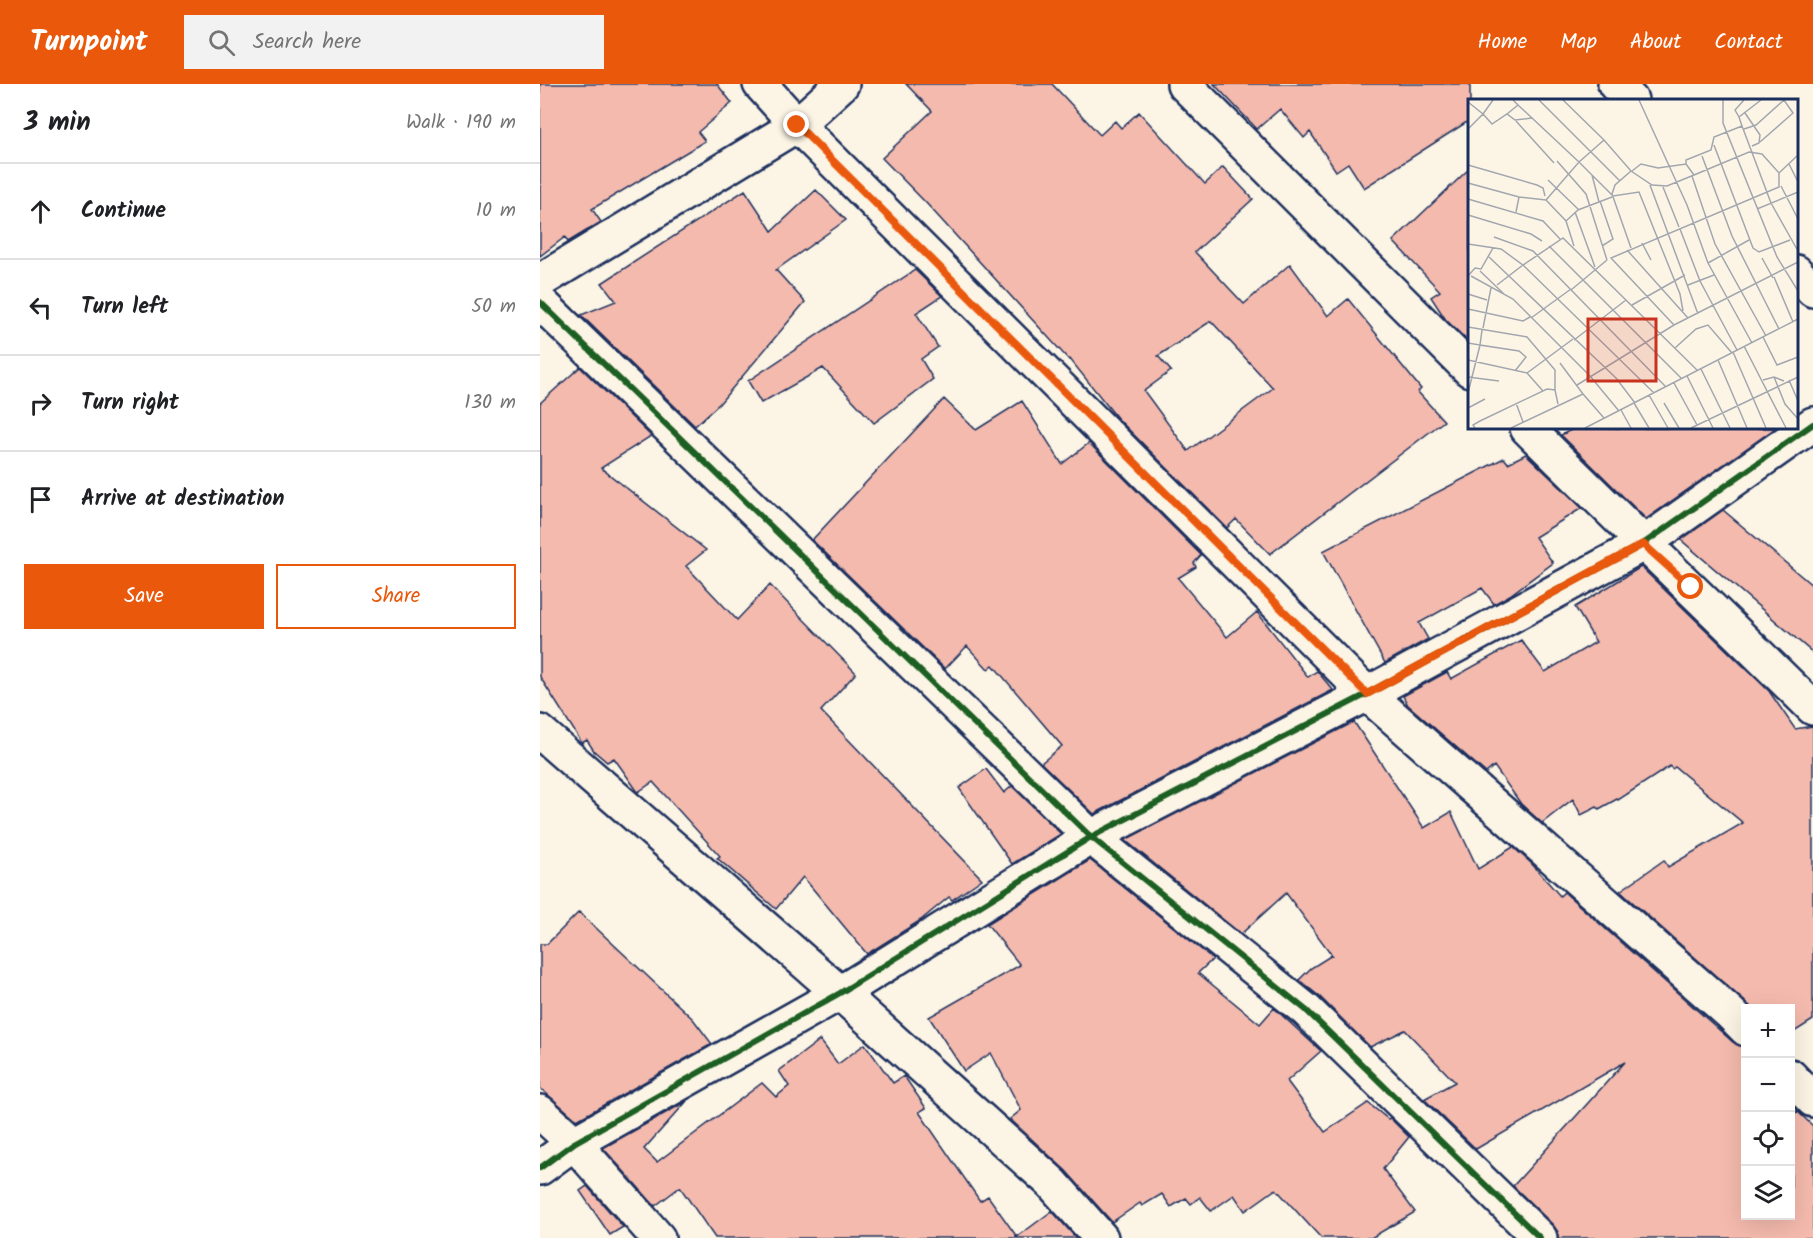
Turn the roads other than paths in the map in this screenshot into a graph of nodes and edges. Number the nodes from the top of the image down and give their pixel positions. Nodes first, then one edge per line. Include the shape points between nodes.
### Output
1 (760, 84) edge
2 (842, 84) edge
3 (1184, 84) edge
4 (1615, 84) edge
5 (1630, 99) edge
6 (797, 125) junction
7 (1798, 273) edge
8 (540, 281) edge
9 (1813, 290) edge
10 (540, 302) edge
11 (1468, 368) edge
12 (1813, 423) edge
13 (1528, 429) edge
14 (1643, 544) junction
15 (1367, 694) junction
16 (1813, 708) edge
17 (540, 732) edge
18 (1091, 837) junction
19 (840, 993) junction
20 (1741, 1024) edge
21 (1795, 1080) edge
22 (1813, 1100) edge
23 (540, 1112) edge
24 (574, 1143) junction
25 (540, 1168) edge
26 (658, 1238) edge
27 (1101, 1238) edge
28 (1540, 1238) edge

1 - 6 street
2 - 6 street
3 - 11 street
4 - 5 street
6 - 8 street
6 - 15 street
7 - 9 street
10 - 18 street
12 - 14 street
13 - 14 street
14 - 15 street
14 - 16 street
15 - 18 street
15 - 20 street
17 - 19 street
18 - 19 street
18 - 28 street via 1306,1010
19 - 24 street
19 - 27 street via 1052,1183
21 - 22 street
23 - 24 street
24 - 25 street
24 - 26 street

